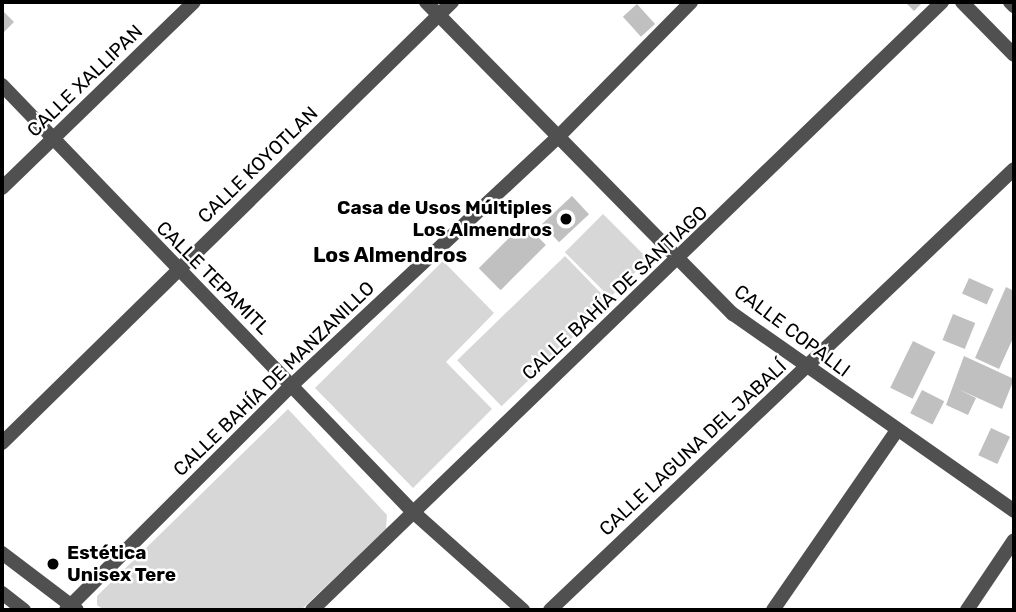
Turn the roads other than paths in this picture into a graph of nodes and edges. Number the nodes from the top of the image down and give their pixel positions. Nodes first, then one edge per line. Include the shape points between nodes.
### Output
1 (194, 2) edge
2 (426, 2) edge
3 (452, 2) edge
4 (691, 2) edge
5 (942, 2) edge
6 (962, 2) edge
7 (1010, 2) edge
8 (1014, 6) edge
9 (439, 15) junction
10 (1014, 55) edge
11 (2, 85) edge
12 (53, 138) junction
13 (557, 138) junction
14 (1014, 169) edge
15 (2, 188) edge
16 (679, 261) junction
17 (177, 271) junction
18 (805, 369) junction
19 (292, 385) junction
20 (897, 430) junction
21 (2, 443) edge
22 (412, 511) junction
23 (1014, 511) edge
24 (1014, 540) edge
25 (2, 553) edge
26 (2, 593) edge
27 (71, 609) edge
28 (24, 610) edge
29 (312, 610) edge
30 (523, 610) edge
31 (550, 610) edge
32 (773, 610) edge
33 (967, 610) edge

1 - 12 street, CALLE XALLIPAN
2 - 9 street, CALLE COPALLI
3 - 9 street, CALLE KOYOTLAN
4 - 13 street, CALLE BAHÍA DE MANZANILLO
5 - 16 street, CALLE BAHÍA DE SANTIAGO
6 - 10 street
7 - 8 street
9 - 13 street, CALLE COPALLI
9 - 17 street, CALLE KOYOTLAN
11 - 12 street, CALLE TEPAMITL
12 - 15 street, CALLE XALLIPAN
12 - 17 street, CALLE TEPAMITL
13 - 16 street, CALLE COPALLI
13 - 19 street, CALLE BAHÍA DE MANZANILLO
14 - 18 street, CALLE LAGUNA DEL JABALÍ
16 - 18 street, CALLE COPALLI via 733,314
16 - 22 street, CALLE BAHÍA DE SANTIAGO
17 - 19 street, CALLE TEPAMITL
17 - 21 street, CALLE KOYOTLAN
18 - 20 street, CALLE COPALLI
18 - 31 street, CALLE LAGUNA DEL JABALÍ
19 - 22 street, CALLE TEPAMITL
19 - 27 street, CALLE BAHÍA DE MANZANILLO
20 - 23 street, CALLE COPALLI
20 - 32 street
22 - 29 street, CALLE BAHÍA DE SANTIAGO
22 - 30 street, CALLE TEPAMITL
24 - 33 street
25 - 27 street
26 - 28 street

